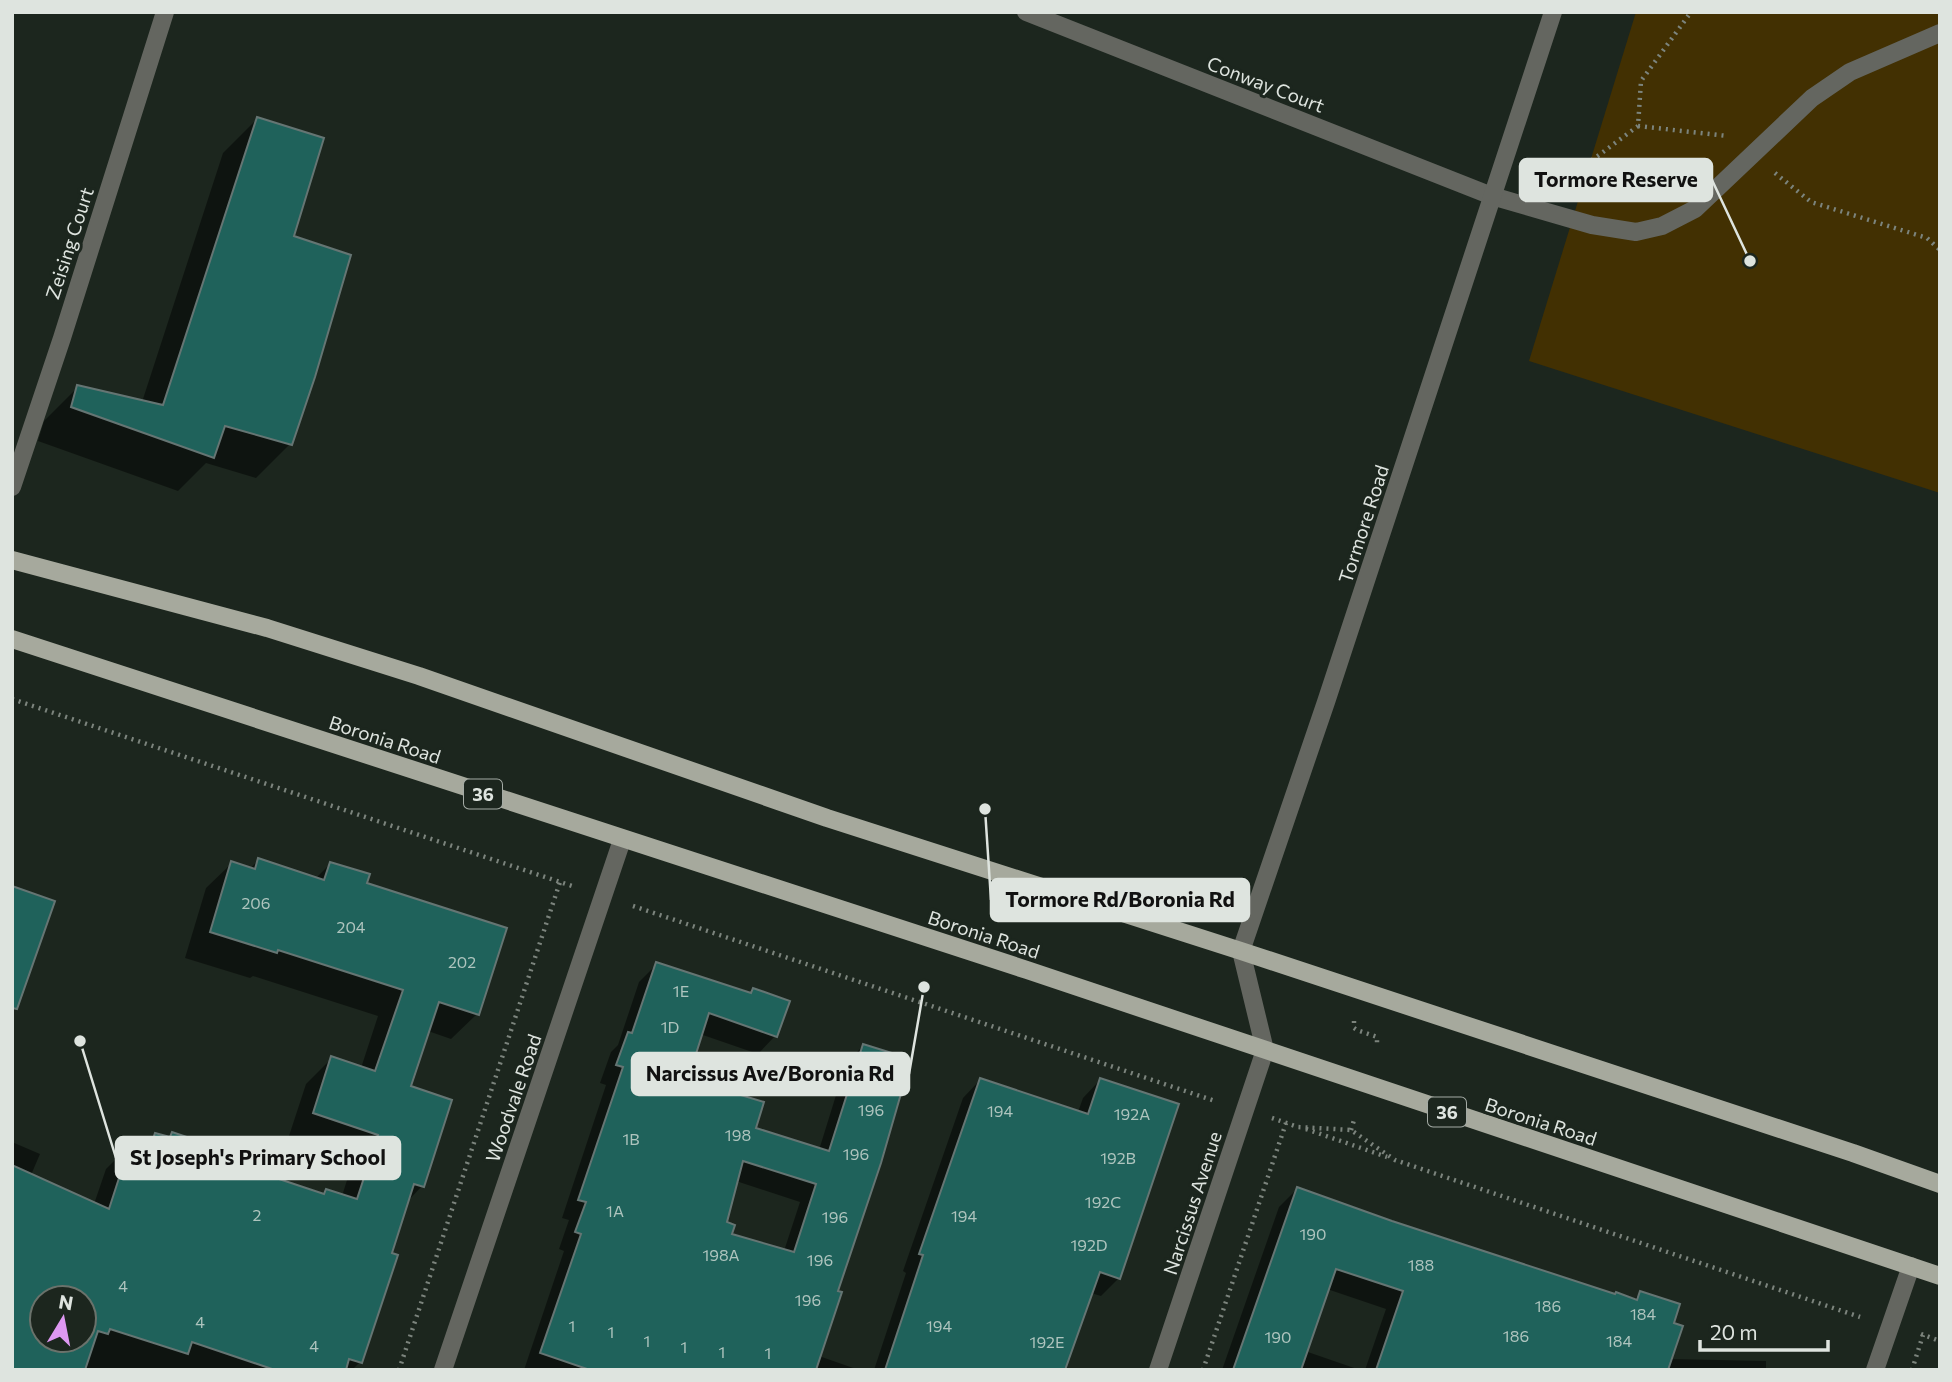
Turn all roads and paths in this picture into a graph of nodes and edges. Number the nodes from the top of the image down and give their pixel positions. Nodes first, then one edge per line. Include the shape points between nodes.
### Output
1 (165, 12) edge
2 (1026, 12) edge
3 (1553, 12) edge
4 (1691, 12) edge
5 (1940, 33) edge
6 (1638, 126) junction
7 (1751, 155) junction
8 (1550, 165) dead end
9 (1492, 196) junction
10 (1940, 250) edge
11 (12, 486) edge
12 (12, 560) edge
13 (12, 639) edge
14 (12, 699) edge
15 (622, 840) junction
16 (560, 882) junction
17 (580, 889) dead end
18 (625, 904) dead end
19 (1241, 951) junction
20 (1355, 1015) dead end
21 (1377, 1046) dead end
22 (1265, 1049) junction
23 (1219, 1102) dead end
24 (1269, 1117) dead end
25 (1354, 1120) dead end
26 (1286, 1123) junction
27 (1298, 1127) junction
28 (1351, 1130) junction
29 (1395, 1160) junction
30 (1940, 1184) edge
31 (1911, 1266) junction
32 (1940, 1276) edge
33 (1861, 1317) dead end
34 (1912, 1331) dead end
35 (1923, 1335) junction
36 (1940, 1341) edge
37 (399, 1370) edge
38 (443, 1370) edge
39 (1158, 1370) edge
40 (1203, 1370) edge
41 (1875, 1370) edge
42 (1912, 1370) edge

1 - 11 street, Zeising Court
2 - 9 street, Conway Court
3 - 9 street, Tormore Road
4 - 6 path via 1642,81
5 - 7 street, Conway Court via 1850,72 1812,98
6 - 7 path via 1726,135
6 - 8 path via 1591,161
7 - 9 street, Conway Court via 1695,209 1662,226 1636,232 1592,225
7 - 10 path via 1811,202 1927,238
9 - 19 street, Tormore Road
12 - 19 main road via 267,628 419,676 827,818
13 - 15 main road, Boronia Road / 36
14 - 16 path
15 - 22 main road, Boronia Road / 36
15 - 38 street, Woodvale Road
16 - 17 path
16 - 37 path
18 - 23 path
19 - 22 street
19 - 30 main road
20 - 21 path via 1354,1028 1375,1035
22 - 31 main road, Boronia Road / 36
22 - 39 street, Narcissus Avenue
24 - 26 path
25 - 28 path
26 - 27 path
26 - 40 path
27 - 28 path
27 - 29 path
28 - 29 path
29 - 33 path
31 - 32 main road, Boronia Road / 36
31 - 41 street
34 - 35 path
35 - 36 path
35 - 42 path

